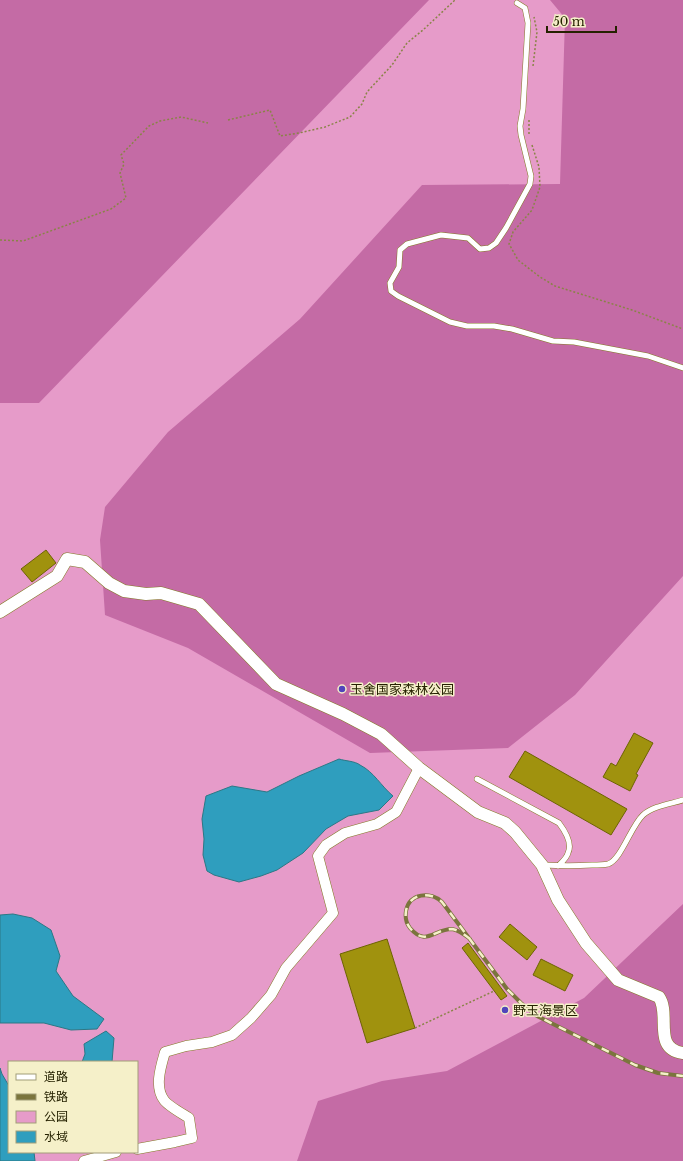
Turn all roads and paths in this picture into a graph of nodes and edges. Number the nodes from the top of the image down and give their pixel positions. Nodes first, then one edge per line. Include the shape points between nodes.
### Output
1 (455, 0) edge
2 (517, 3) dead end
3 (533, 15) dead end
4 (533, 71) dead end
5 (530, 116) dead end
6 (228, 120) dead end
7 (208, 123) dead end
8 (529, 137) dead end
9 (531, 143) dead end
10 (0, 240) edge
11 (683, 329) edge
12 (683, 368) edge
13 (0, 612) edge
14 (420, 768) junction
15 (477, 779) dead end
16 (683, 800) edge
17 (542, 865) junction
18 (558, 866) junction
19 (494, 991) dead end
20 (415, 1028) dead end
21 (683, 1053) edge
22 (138, 1149) edge
23 (112, 1153) edge
24 (84, 1161) edge

1 - 6 path via 407,44 350,117 325,127 280,136 270,110
2 - 12 lane via 525,8 528,23 520,126 532,176 530,184 506,228 496,243 489,248 480,249 468,238 441,235 407,244 400,250 399,267 390,283 392,291 450,322 467,326 500,327 553,341 574,342 648,356
3 - 4 path via 536,19 537,32
5 - 8 path
7 - 10 path via 181,117 149,126 121,155 124,164 120,173 126,198 111,209 23,241
9 - 11 path via 539,167 540,187 532,210 513,232 509,244 518,260 555,286
13 - 14 street via 57,576 67,559 85,562 109,583 124,591 161,593 199,604 276,684 381,734
14 - 17 street via 478,812 516,832
14 - 22 street via 396,812 377,824 345,833 326,845 318,856 333,912 286,968 271,995 251,1018 232,1035 165,1052 159,1072 159,1087 164,1100 189,1118 192,1138
15 - 18 lane via 559,823 569,843 568,853
16 - 18 lane via 659,806 644,815 632,828 616,858 608,864
17 - 18 lane
17 - 21 street via 558,900 586,944 618,980 659,997 663,1007 666,1040 671,1049
19 - 20 path
23 - 24 street

